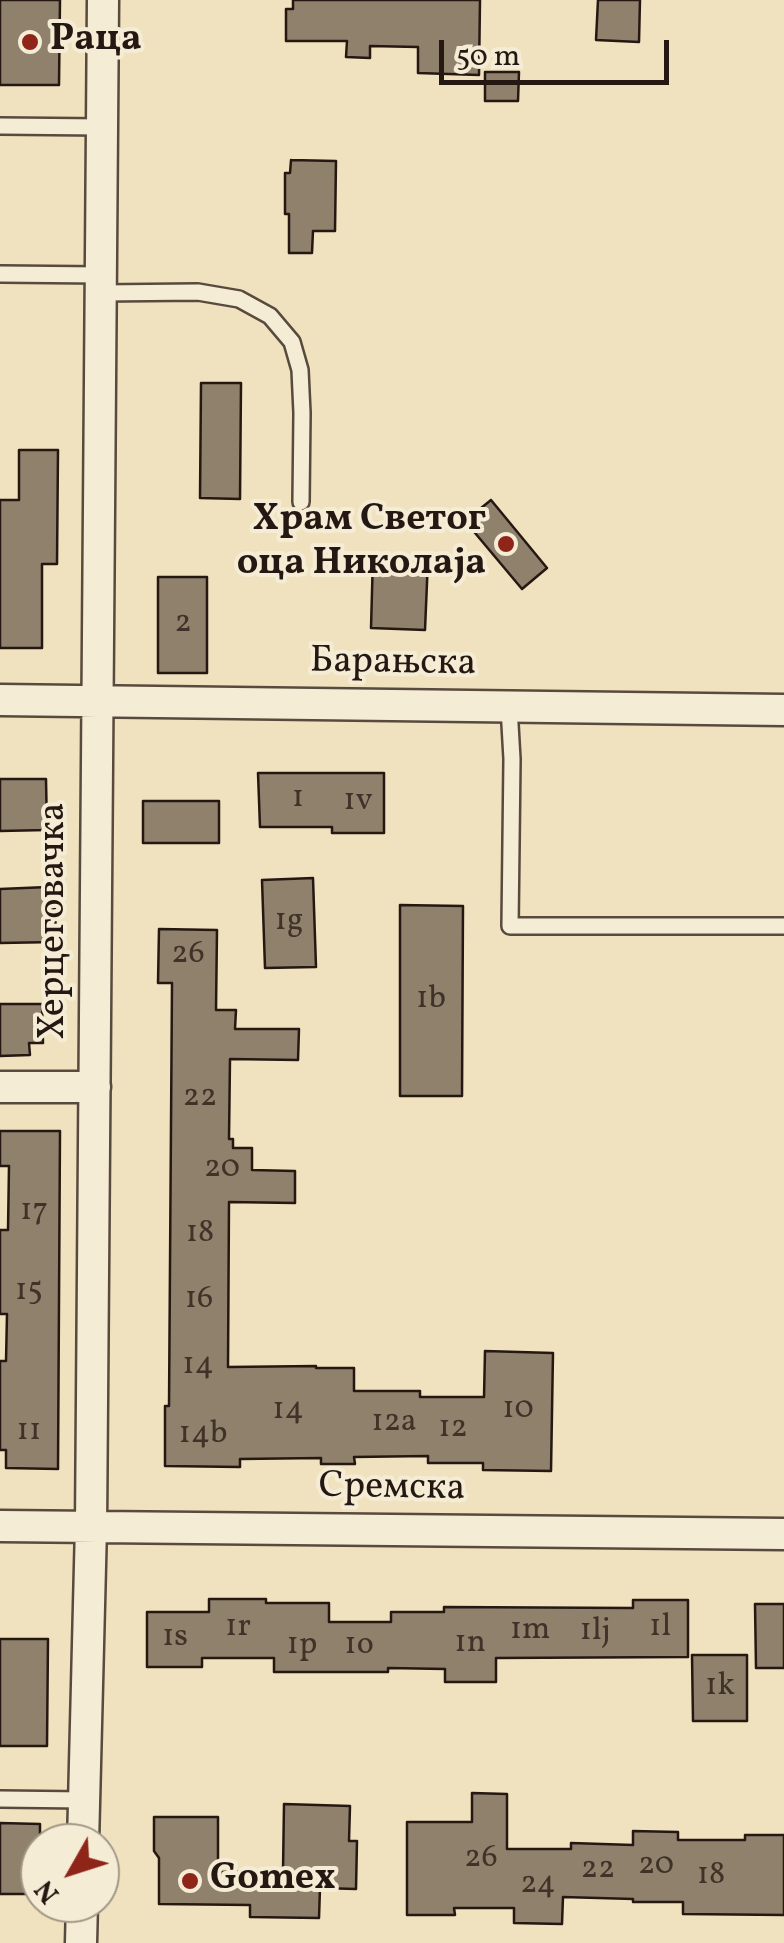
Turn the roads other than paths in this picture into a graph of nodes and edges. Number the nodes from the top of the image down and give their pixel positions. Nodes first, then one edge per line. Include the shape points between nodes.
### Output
1 (102, 0) edge
2 (0, 126) edge
3 (102, 127) junction
4 (0, 274) edge
5 (100, 284) junction
6 (301, 502) dead end
7 (0, 700) edge
8 (98, 700) junction
9 (509, 707) junction
10 (784, 710) edge
11 (784, 926) edge
12 (0, 1087) edge
13 (95, 1087) junction
14 (0, 1526) edge
15 (90, 1526) junction
16 (784, 1534) edge
17 (0, 1799) edge
18 (84, 1800) junction
19 (83, 1823) edge

1 - 3 street, Херцеговачка
2 - 3 lane
3 - 5 street, Херцеговачка
4 - 5 lane
5 - 6 lane via 198,292 239,300 270,316 292,342 300,370
5 - 8 street, Херцеговачка
7 - 8 street, Барањска
8 - 9 street, Барањска
8 - 13 street, Херцеговачка
9 - 10 street, Барањска
9 - 11 lane via 510,926
12 - 13 street
13 - 15 street, Херцеговачка
14 - 15 street, Сремска
15 - 16 street, Сремска
15 - 18 street, Херцеговачка
17 - 18 lane
18 - 19 street, Херцеговачка

